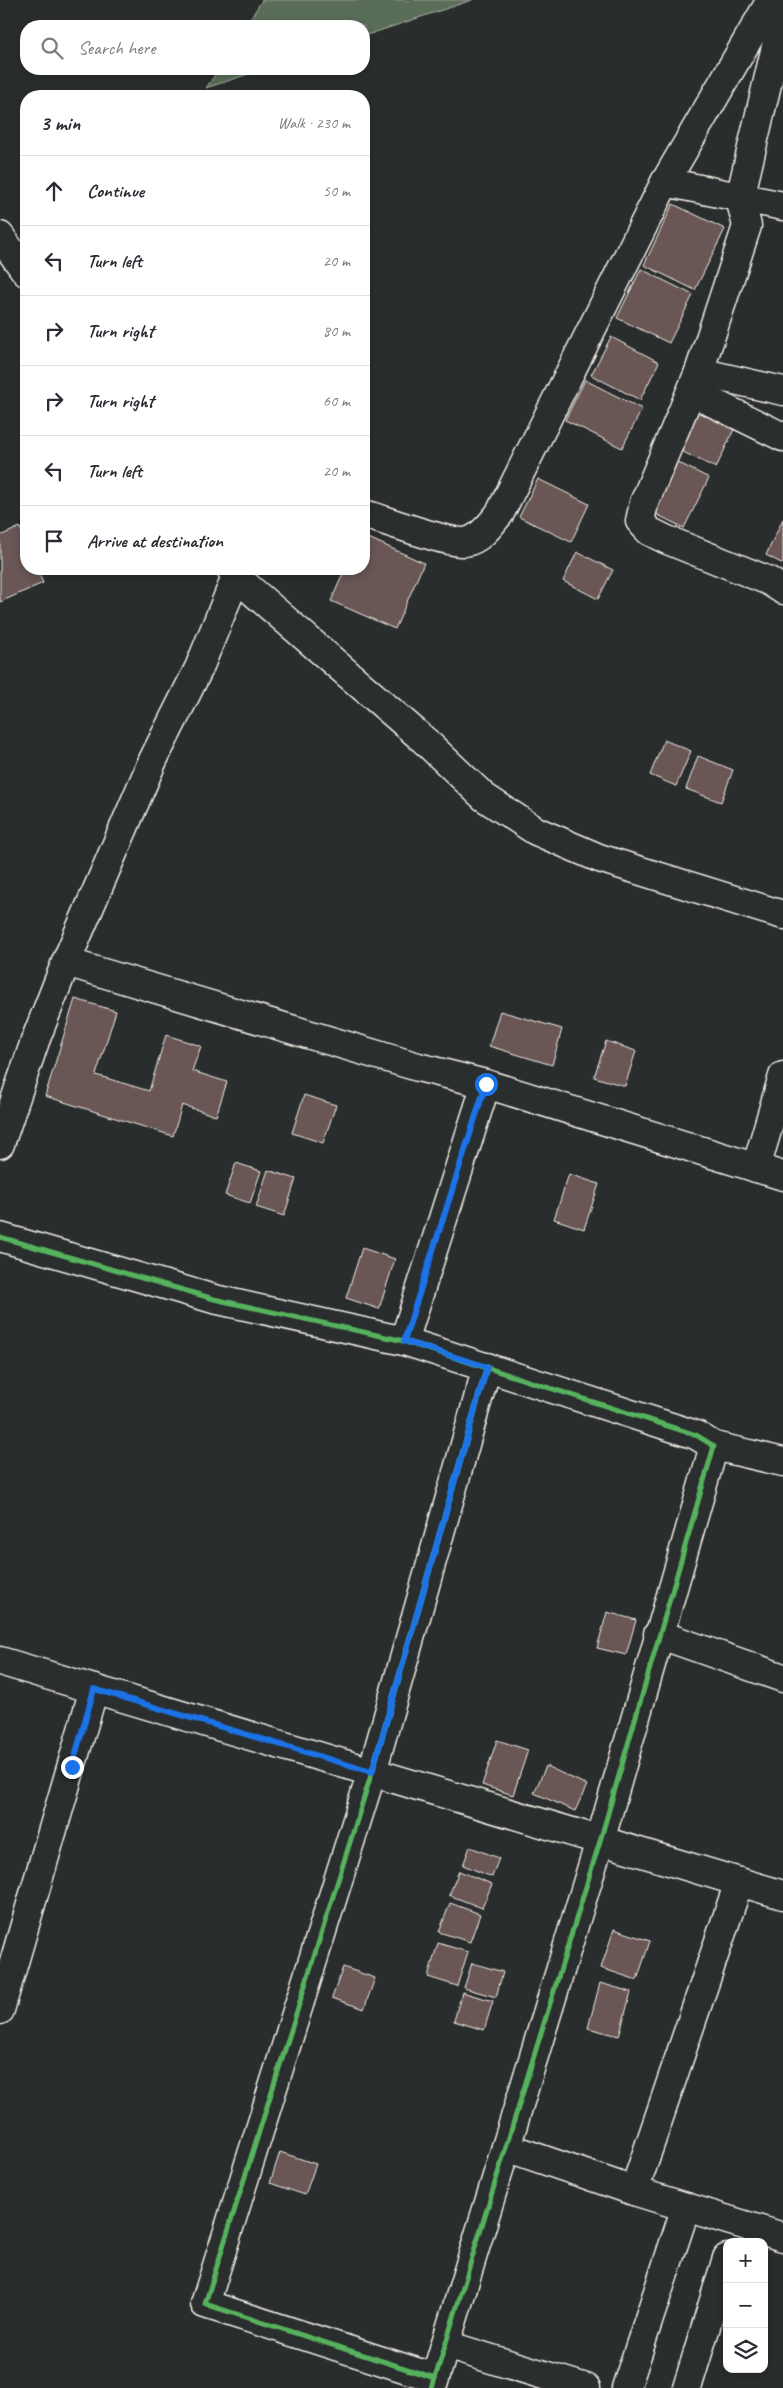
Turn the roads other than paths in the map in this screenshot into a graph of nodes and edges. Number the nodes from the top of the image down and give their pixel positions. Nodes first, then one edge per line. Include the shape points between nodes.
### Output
1 (771, 0) edge
2 (783, 17) edge
3 (665, 182) junction
4 (740, 198) junction
5 (783, 206) edge
6 (0, 236) edge
7 (20, 264) edge
8 (695, 382) junction
9 (783, 391) edge
10 (783, 437) edge
11 (370, 516) edge
12 (233, 575) edge
13 (236, 575) edge
14 (783, 590) edge
15 (783, 915) edge
16 (66, 962) junction
17 (783, 1076) edge
18 (486, 1084) junction
19 (0, 1144) edge
20 (756, 1168) junction
21 (783, 1176) edge
22 (0, 1238) edge
23 (404, 1341) junction
24 (487, 1367) junction
25 (714, 1446) junction
26 (783, 1462) edge
27 (658, 1634) junction
28 (0, 1661) edge
29 (783, 1678) edge
30 (94, 1689) junction
31 (372, 1772) junction
32 (600, 1841) junction
33 (739, 1882) junction
34 (783, 1895) edge
35 (0, 2010) edge
36 (506, 2147) junction
37 (634, 2191) junction
38 (686, 2207) junction
39 (735, 2232) edge
40 (783, 2237) edge
41 (723, 2271) edge
42 (446, 2345) junction
43 (434, 2383) edge
44 (586, 2388) edge
45 (626, 2388) edge
46 (687, 2388) edge

1 - 3 street
2 - 4 street
3 - 4 street
3 - 11 street via 500,513 484,532 466,542
4 - 5 street
4 - 8 street via 747,226
6 - 7 street
8 - 9 street
8 - 10 street
8 - 14 street via 644,503 640,521 649,531 665,540
12 - 16 street via 199,668 153,760
13 - 15 street via 484,797 536,831 599,858
16 - 18 street via 418,1067
16 - 19 street
17 - 20 street
18 - 20 street
18 - 23 street
20 - 21 street
22 - 23 street via 214,1299
23 - 24 street
24 - 25 street via 696,1434
24 - 31 street
25 - 26 street
25 - 27 street
27 - 29 street
27 - 32 street
28 - 30 street
30 - 31 street
30 - 35 street
31 - 32 street
31 - 43 street via 205,2304
32 - 33 street
32 - 36 street
33 - 34 street
33 - 37 street
36 - 37 street
36 - 42 street
37 - 38 street
38 - 39 street
38 - 45 street
39 - 40 street
41 - 46 street
42 - 43 street
42 - 44 street

